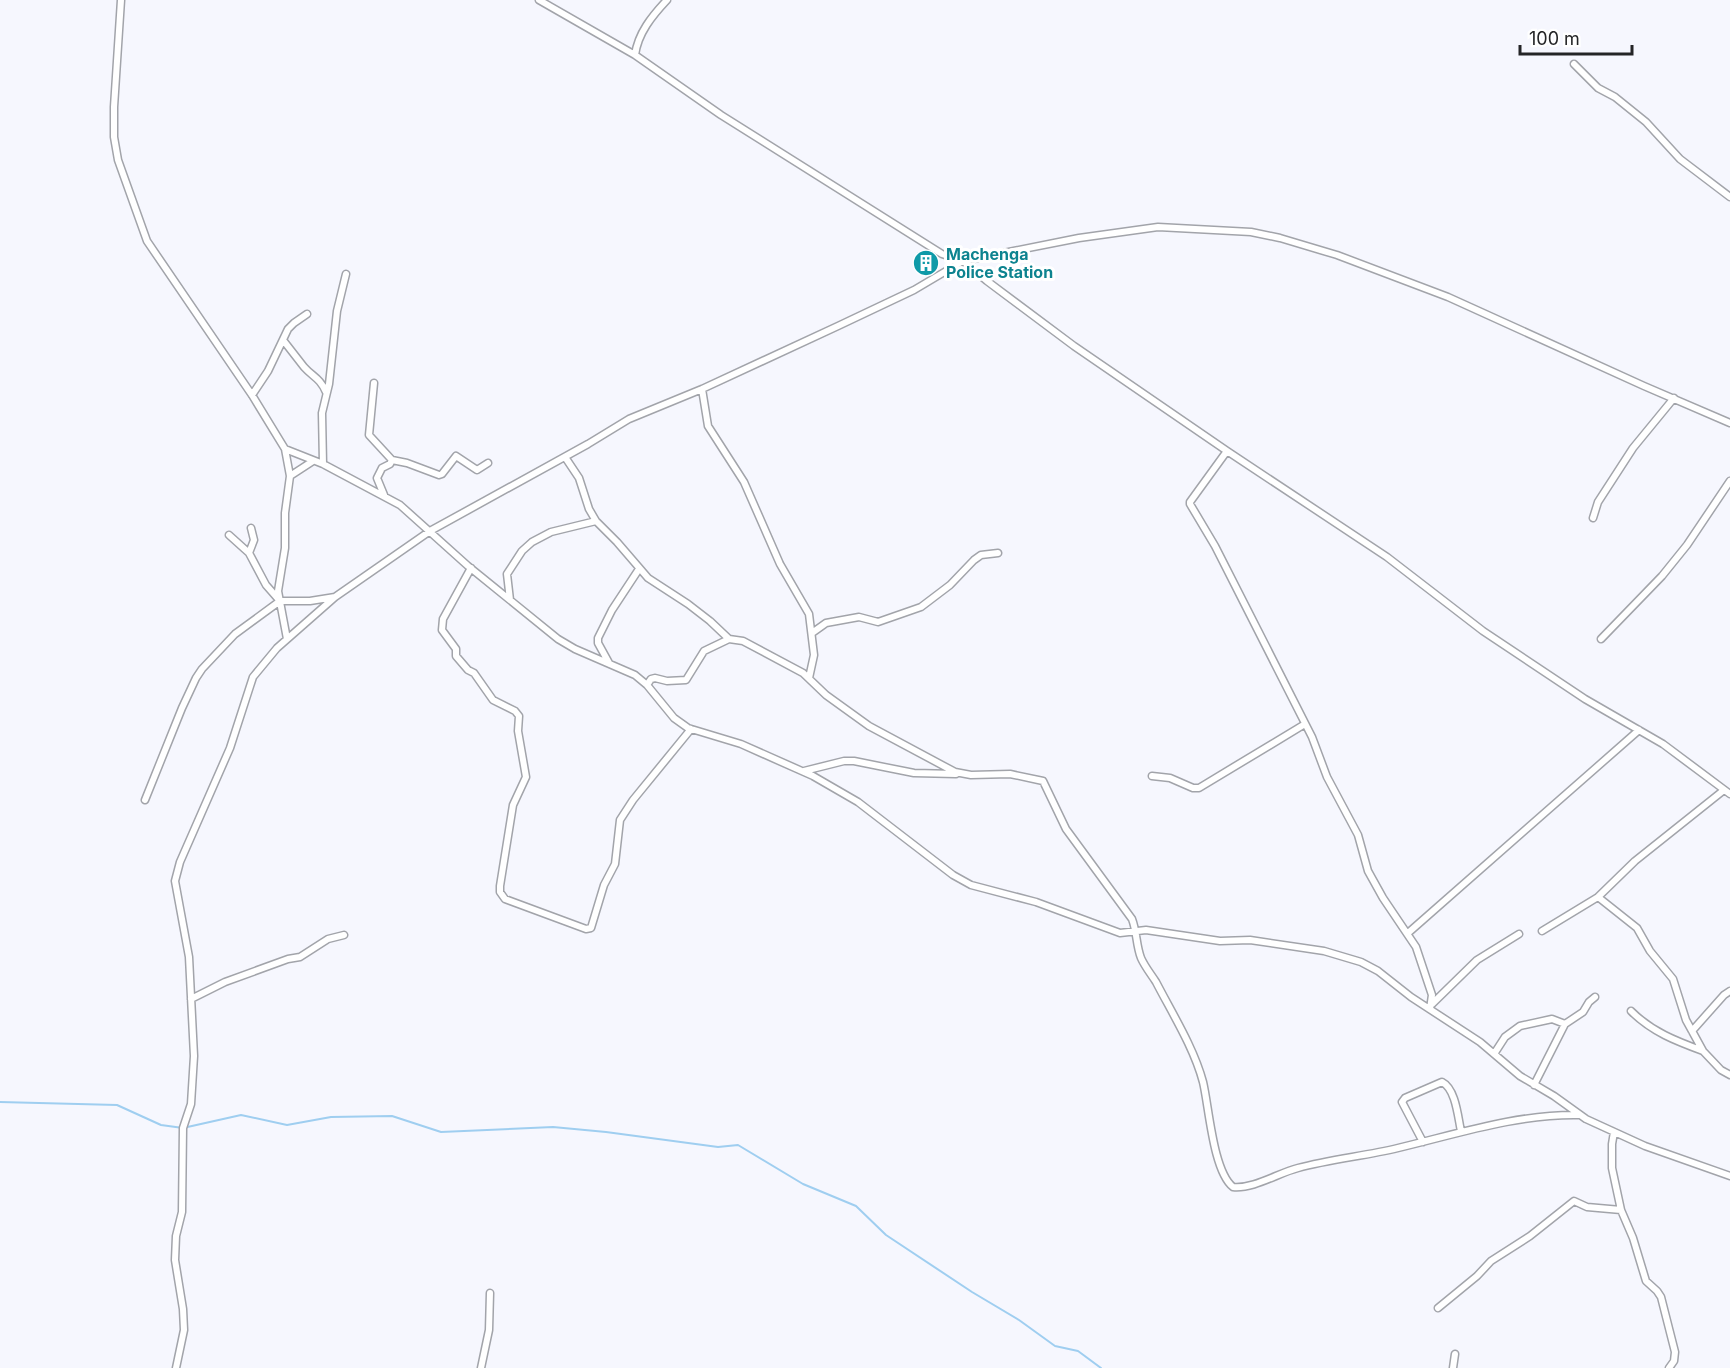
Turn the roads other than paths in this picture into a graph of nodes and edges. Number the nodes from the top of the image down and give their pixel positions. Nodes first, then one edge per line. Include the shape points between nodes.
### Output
1 (121, 0) edge
2 (539, 0) edge
3 (667, 0) edge
4 (635, 55) junction
5 (1574, 64) dead end
6 (1730, 197) edge
7 (963, 261) junction
8 (346, 274) dead end
9 (307, 314) dead end
10 (283, 340) junction
11 (374, 383) dead end
12 (702, 389) junction
13 (327, 393) junction
14 (252, 395) junction
15 (1674, 398) junction
16 (1730, 423) edge
17 (285, 449) junction
18 (1227, 451) junction
19 (565, 457) junction
20 (392, 460) junction
21 (313, 461) junction
22 (323, 464) junction
23 (488, 464) dead end
24 (290, 476) junction
25 (1730, 481) edge
26 (384, 495) junction
27 (1593, 518) dead end
28 (596, 521) junction
29 (251, 528) dead end
30 (430, 531) junction
31 (229, 535) dead end
32 (249, 553) junction
33 (998, 553) dead end
34 (471, 568) junction
35 (639, 569) junction
36 (335, 597) junction
37 (510, 600) junction
38 (280, 601) junction
39 (812, 633) junction
40 (287, 639) junction
41 (729, 639) junction
42 (1601, 639) dead end
43 (609, 663) junction
44 (809, 678) junction
45 (647, 685) junction
46 (1305, 724) junction
47 (691, 729) junction
48 (1639, 730) junction
49 (804, 771) junction
50 (962, 774) junction
51 (1152, 776) dead end
52 (1727, 792) edge
53 (145, 800) dead end
54 (1598, 897) junction
55 (1136, 931) junction
56 (1542, 931) dead end
57 (1408, 933) junction
58 (1519, 934) dead end
59 (344, 935) dead end
60 (1730, 991) edge
61 (1595, 997) dead end
62 (191, 999) junction
63 (1431, 1006) junction
64 (1631, 1011) dead end
65 (1565, 1024) junction
66 (1692, 1031) junction
67 (1703, 1051) junction
68 (1494, 1054) junction
69 (1730, 1075) edge
70 (1534, 1085) junction
71 (1578, 1115) junction
72 (1461, 1131) junction
73 (1614, 1132) junction
74 (1424, 1142) junction
75 (1730, 1176) edge
76 (1621, 1210) junction
77 (490, 1293) dead end
78 (1438, 1308) dead end
79 (1455, 1354) dead end
80 (176, 1368) edge
81 (481, 1368) edge
82 (1453, 1368) edge
83 (1668, 1368) edge

1 - 14 street via 114,107 118,160 147,241
2 - 4 street
3 - 4 street via 645,28
4 - 7 street via 721,115 921,241
5 - 6 street via 1598,88 1646,122 1680,159
7 - 12 street via 904,294
7 - 15 street via 1158,227 1251,232 1337,255 1448,297
7 - 18 street via 1074,346
8 - 13 street via 337,311
9 - 10 street via 294,322
10 - 13 street via 323,383
10 - 14 street
11 - 20 street via 369,435
12 - 19 street via 629,419
12 - 39 street via 708,426 744,482 780,564 809,614
13 - 22 street via 322,413
14 - 17 street
15 - 16 street
15 - 27 street via 1633,448 1598,502
17 - 21 street
17 - 24 street
18 - 46 street via 1190,502
18 - 48 street via 1387,557 1483,631
19 - 28 street via 579,478
19 - 30 street
20 - 23 street via 439,475 456,456 477,470
20 - 26 street via 377,478
21 - 22 street
21 - 24 street
22 - 26 street
24 - 38 street
25 - 42 street via 1662,576
26 - 30 street
28 - 35 street
28 - 37 street via 551,532 522,551 507,574
29 - 32 street via 254,540
30 - 34 street
30 - 36 street
31 - 32 street
32 - 38 street via 266,585
33 - 39 street via 981,555 921,607 878,622 860,617 826,622
34 - 37 street
34 - 47 street via 442,619 441,630 456,649 456,656 493,700 519,716 526,777 513,805 508,834 500,886 506,899 586,930 591,928 615,864 620,820
35 - 41 street
35 - 43 street via 597,638
36 - 38 street
36 - 40 street
37 - 43 street via 558,639
38 - 40 street
38 - 53 street via 235,634 196,678
39 - 44 street via 814,655
40 - 62 street via 253,677 230,748 177,871 176,894 189,957
41 - 44 street via 743,641
41 - 45 street via 704,651 686,680 655,678
43 - 45 street
44 - 50 street via 869,726
45 - 47 street via 674,718
46 - 51 street via 1199,788
46 - 57 street via 1358,835 1368,871
47 - 49 street via 741,744
48 - 52 street
48 - 57 street
49 - 50 street via 855,761 914,773
49 - 55 street via 858,802 971,885 1036,902 1114,932
50 - 55 street via 1010,774 1043,781 1066,829 1132,919
52 - 54 street via 1635,861
54 - 56 street
54 - 66 street via 1634,925 1671,974
55 - 63 street via 1220,941 1250,940 1344,956 1361,962
55 - 74 street via 1143,961 1198,1065 1219,1161 1233,1187 1298,1168
57 - 63 street via 1424,967
58 - 63 street via 1477,960
59 - 62 street via 328,939 300,957 225,982
60 - 66 street
61 - 65 street via 1583,1012
62 - 80 street via 192,1091 183,1128 182,1212 175,1260 184,1330
63 - 68 street
64 - 67 street via 1670,1039
65 - 68 street via 1552,1019 1520,1026 1505,1037
65 - 70 street
66 - 67 street
67 - 69 street
68 - 70 street
70 - 71 street
71 - 72 street via 1552,1115
71 - 73 street
72 - 74 street
72 - 74 street via 1453,1097 1442,1082 1402,1102
73 - 75 street
73 - 76 street via 1612,1168
76 - 78 street via 1587,1207 1574,1201 1491,1262
76 - 83 street via 1646,1281 1661,1297 1675,1352
77 - 81 street via 489,1330
79 - 82 street

